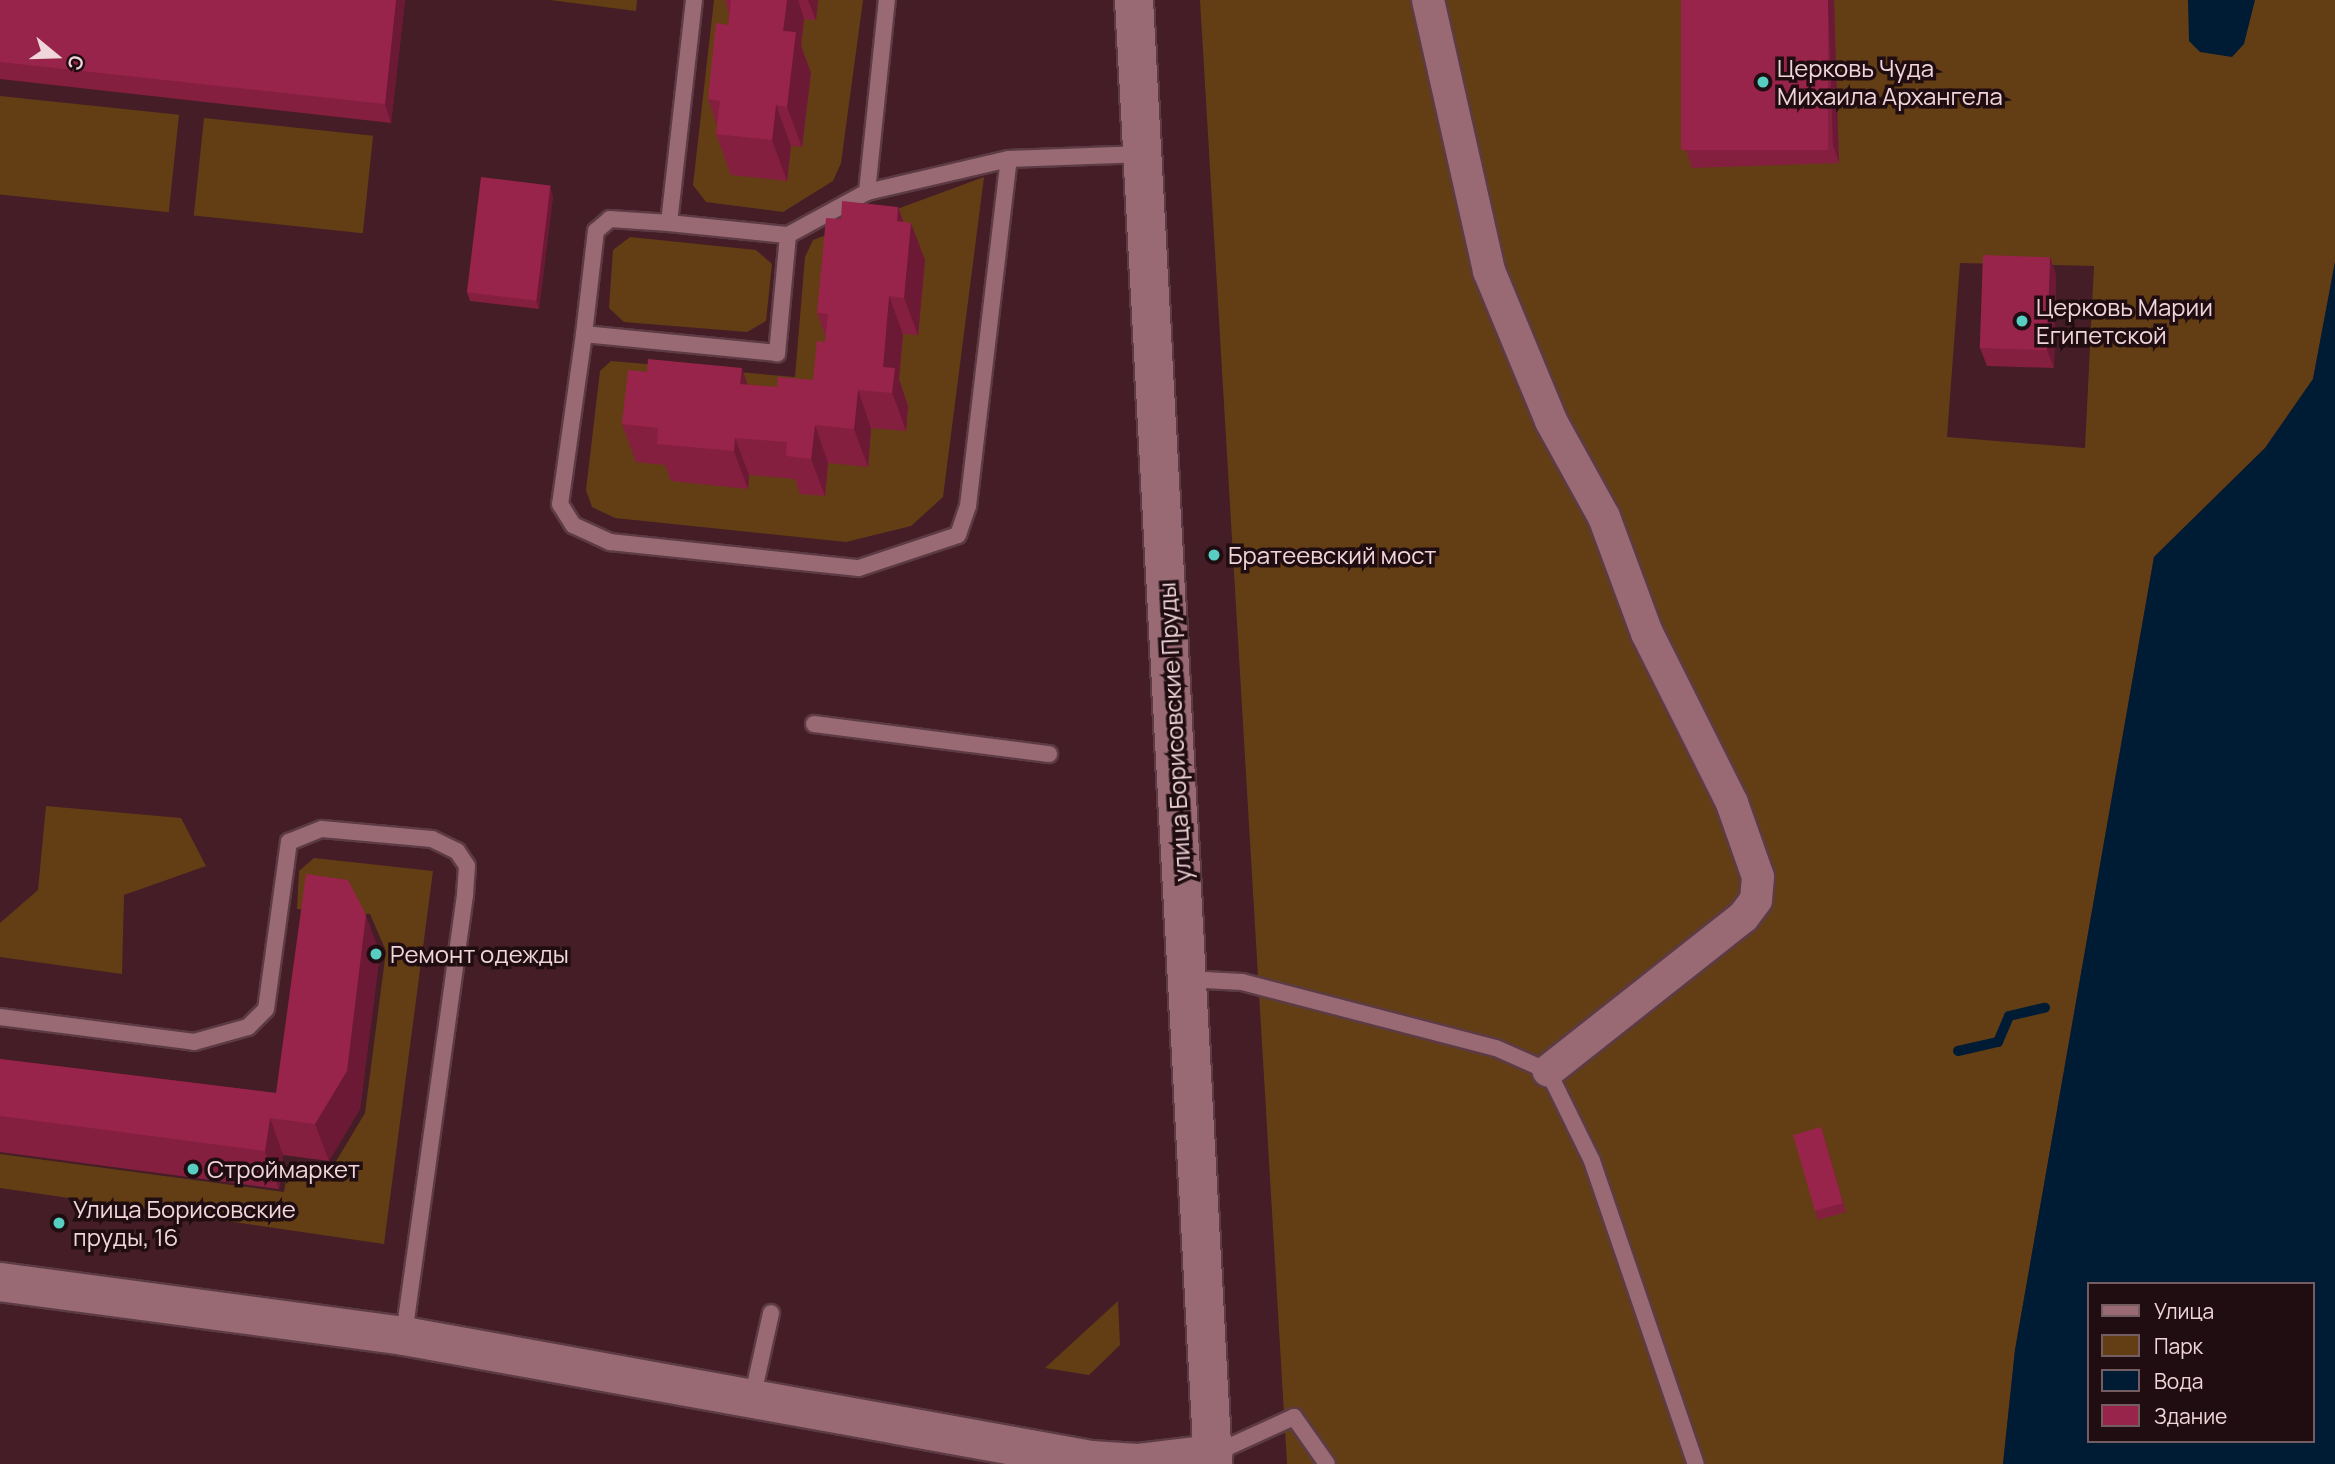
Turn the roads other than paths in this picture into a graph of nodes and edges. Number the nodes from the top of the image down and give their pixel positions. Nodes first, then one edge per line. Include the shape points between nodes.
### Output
1 (694, 0) edge
2 (887, 0) edge
3 (1134, 0) edge
4 (1428, 0) edge
5 (1143, 154) junction
6 (1009, 159) junction
7 (867, 192) junction
8 (668, 223) junction
9 (788, 235) junction
10 (584, 334) junction
11 (814, 724) dead end
12 (1049, 754) dead end
13 (1187, 979) junction
14 (0, 1017) edge
15 (1548, 1071) junction
16 (0, 1282) edge
17 (771, 1313) dead end
18 (404, 1336) junction
19 (752, 1399) junction
20 (1213, 1459) edge
21 (1327, 1464) edge
22 (1696, 1464) edge

1 - 8 lane
2 - 7 lane
3 - 5 main road, улица Борисовские Пруды
4 - 15 street via 1469,205 1489,271 1551,421 1604,517 1647,633 1732,803 1758,877 1756,900 1743,917
5 - 6 lane
5 - 13 main road, улица Борисовские Пруды
6 - 7 lane
6 - 10 lane via 968,506 958,535 859,568 610,542 573,525 560,504
7 - 9 lane
8 - 9 lane
8 - 10 lane via 610,219 596,231
9 - 10 lane via 777,353
11 - 12 lane
13 - 15 lane via 1255,986 1496,1048
13 - 20 main road, улица Борисовские Пруды
14 - 18 lane via 194,1042 248,1027 266,1009 289,842 322,829 432,839 457,851 467,866 466,895
15 - 22 lane via 1592,1161
16 - 18 main road
17 - 19 lane
18 - 19 main road
19 - 20 main road via 1091,1460
20 - 21 lane via 1294,1417

